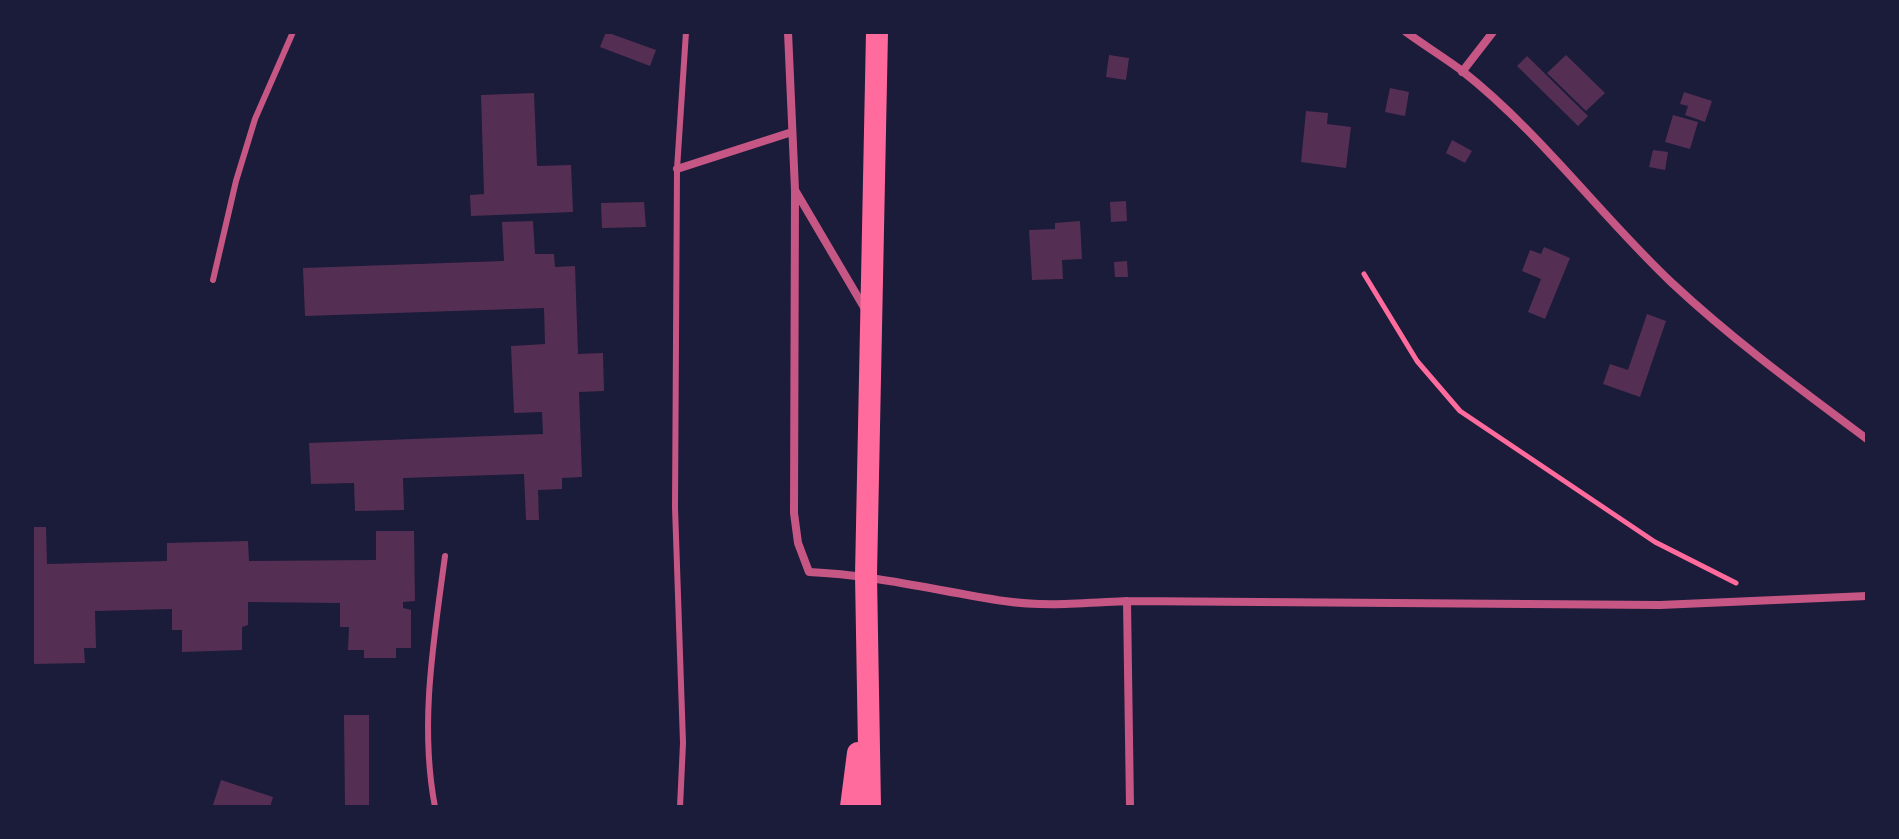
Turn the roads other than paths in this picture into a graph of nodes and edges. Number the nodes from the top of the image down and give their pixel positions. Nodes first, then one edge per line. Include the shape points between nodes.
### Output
1 (293, 32) edge
2 (686, 32) edge
3 (788, 32) edge
4 (877, 32) edge
5 (1406, 32) edge
6 (1493, 32) edge
7 (1462, 72) junction
8 (792, 132) junction
9 (677, 169) junction
10 (795, 190) junction
11 (213, 280) dead end
12 (872, 320) junction
13 (1867, 439) edge
14 (445, 556) dead end
15 (866, 575) junction
16 (1867, 596) edge
17 (1127, 601) junction
18 (868, 669) junction
19 (435, 807) edge
20 (680, 807) edge
21 (851, 807) edge
22 (870, 807) edge
23 (1130, 807) edge

1 - 11 lane via 255,119
2 - 9 lane
3 - 8 street
4 - 12 highway
5 - 7 street
6 - 7 street
7 - 13 street via 1674,284
8 - 9 street
8 - 10 street
9 - 20 lane
10 - 12 street
10 - 15 street via 798,543 809,572
12 - 15 highway
14 - 19 lane via 428,719 427,765
15 - 17 street via 1007,602
15 - 18 highway
16 - 17 street via 1660,605
17 - 23 street
18 - 21 highway
18 - 22 highway

